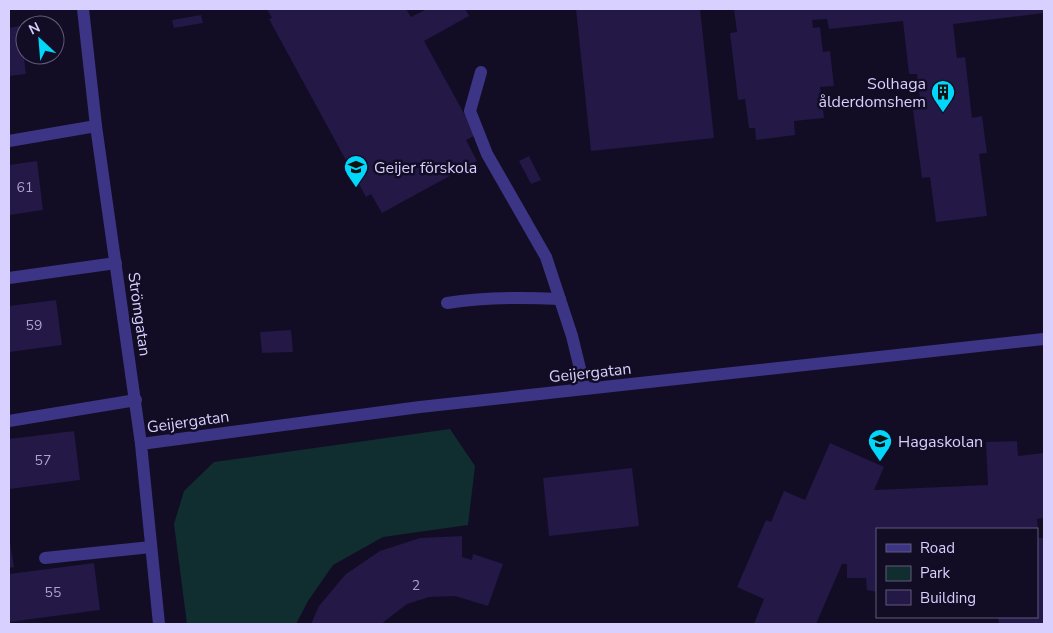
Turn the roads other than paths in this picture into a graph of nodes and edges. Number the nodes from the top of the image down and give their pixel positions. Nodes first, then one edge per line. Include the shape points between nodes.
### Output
1 (83, 9) edge
2 (481, 72) dead end
3 (96, 126) junction
4 (9, 141) edge
5 (116, 263) junction
6 (9, 278) edge
7 (560, 299) junction
8 (447, 304) dead end
9 (1044, 339) edge
10 (585, 389) junction
11 (136, 400) junction
12 (9, 421) edge
13 (141, 444) junction
14 (152, 547) junction
15 (45, 558) dead end
16 (159, 624) edge

1 - 3 street, Strömgatan
2 - 7 street via 470,111 487,154 546,258
3 - 4 street
3 - 5 street, Strömgatan
5 - 6 street
5 - 11 street, Strömgatan
7 - 8 street via 520,296
7 - 10 street
9 - 10 street, Geijergatan
10 - 13 street, Geijergatan
11 - 12 street
11 - 13 street, Strömgatan
13 - 14 street, Strömgatan
14 - 15 street
14 - 16 street, Strömgatan

